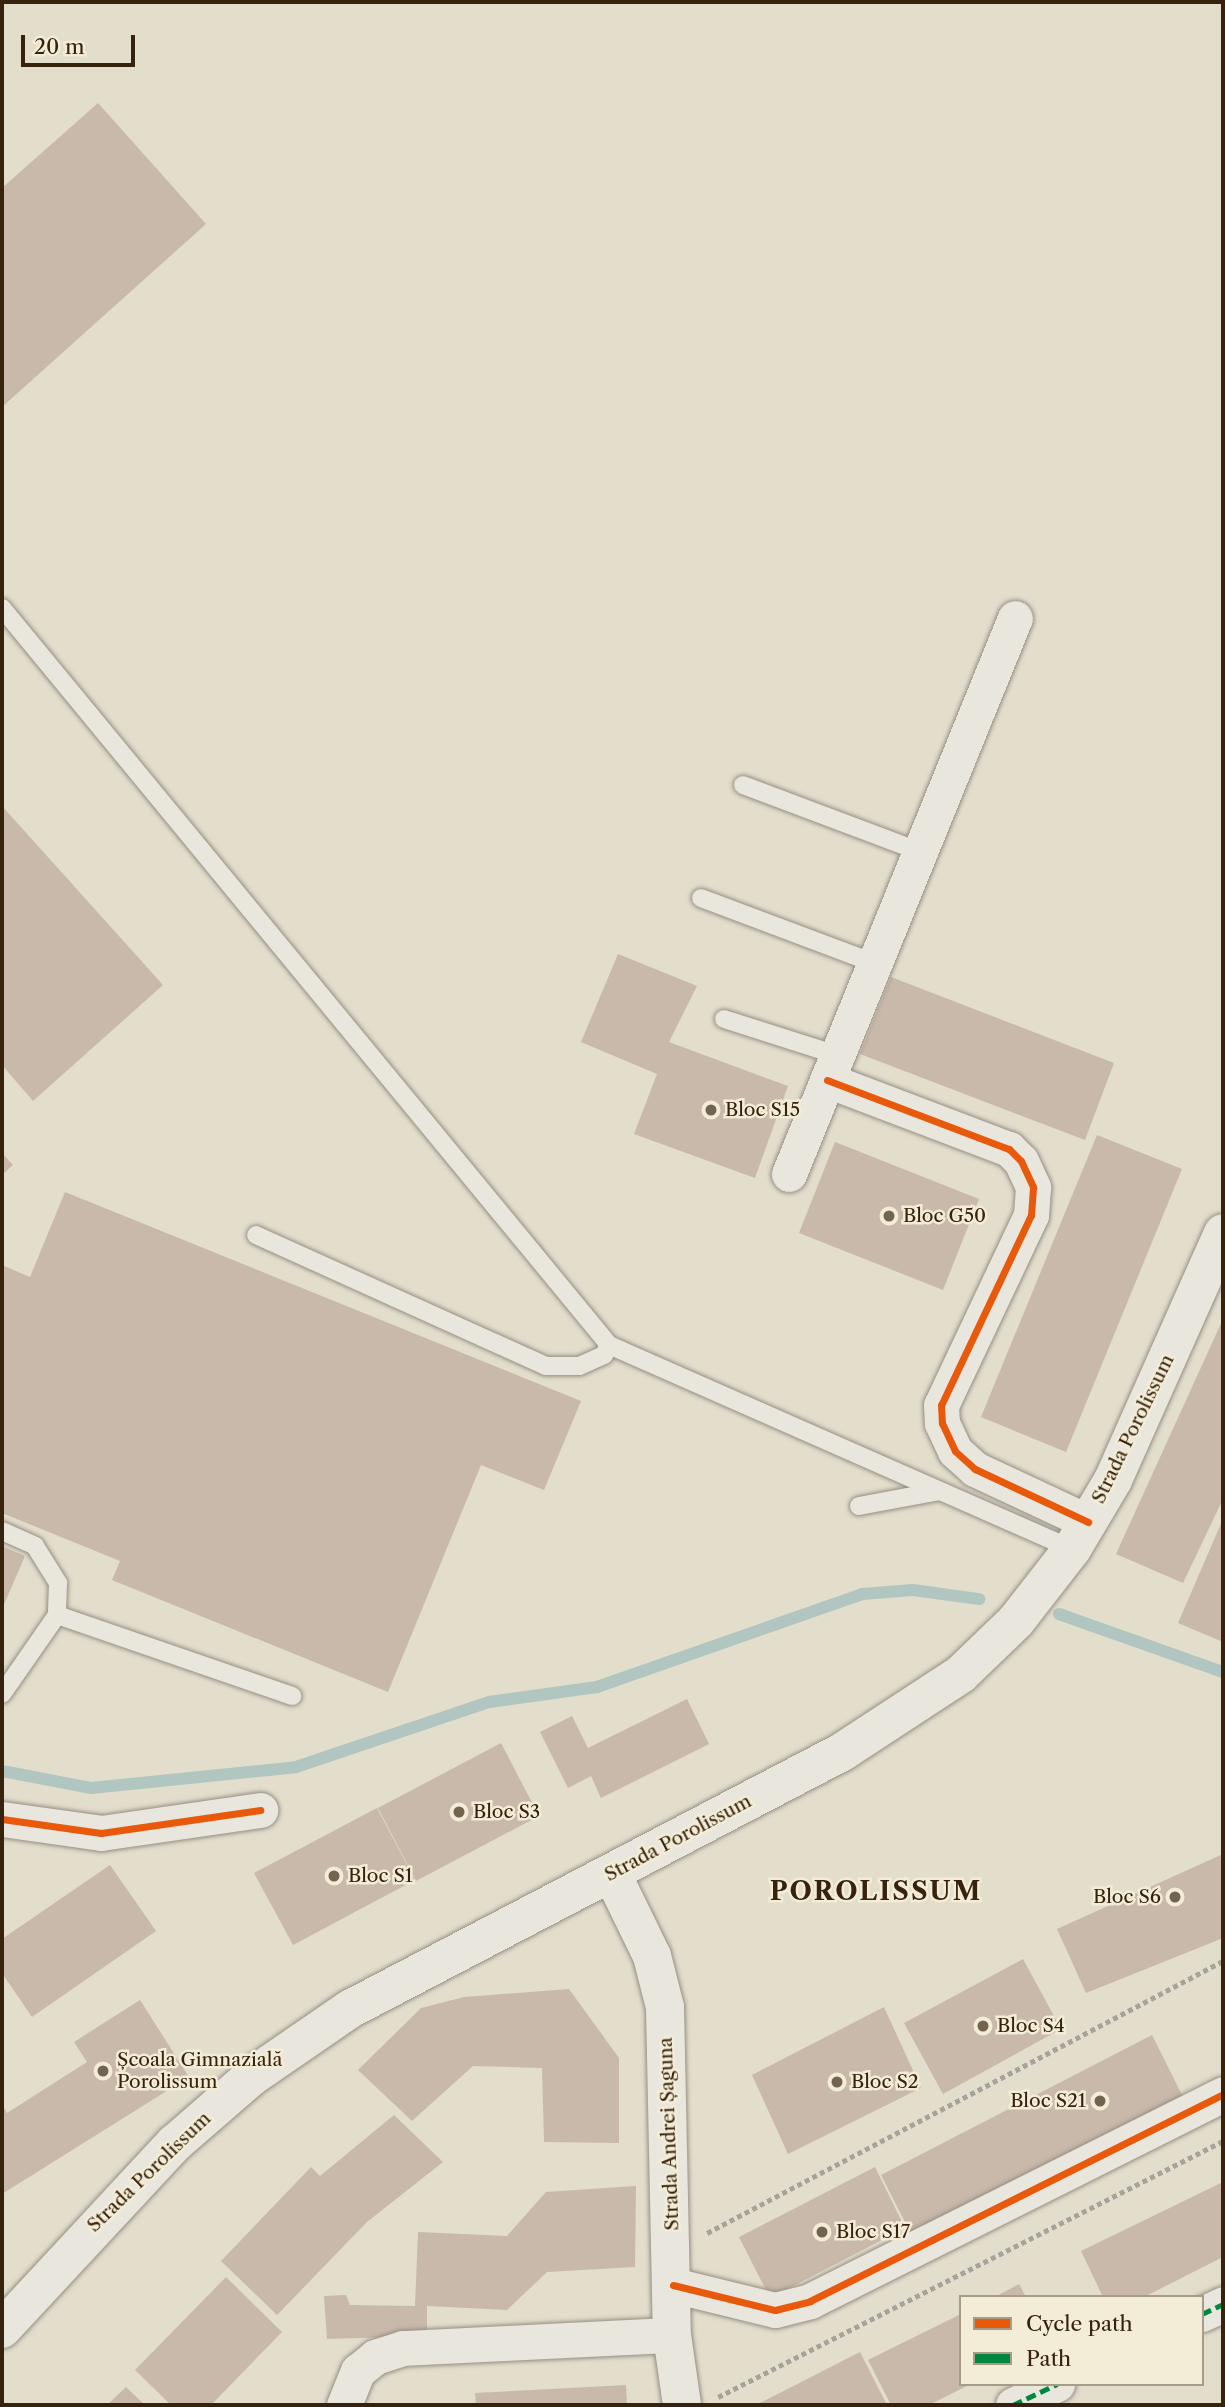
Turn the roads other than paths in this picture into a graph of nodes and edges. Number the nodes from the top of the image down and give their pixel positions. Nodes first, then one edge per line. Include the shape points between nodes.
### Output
1 (2, 608) edge
2 (1015, 618) dead end
3 (743, 785) dead end
4 (919, 851) junction
5 (701, 898) dead end
6 (874, 963) junction
7 (724, 1019) dead end
8 (832, 1068) junction
9 (789, 1174) dead end
10 (256, 1235) dead end
11 (1223, 1235) edge
12 (609, 1345) junction
13 (939, 1491) junction
14 (859, 1506) dead end
15 (2, 1531) edge
16 (1080, 1535) junction
17 (57, 1615) junction
18 (2, 1694) edge
19 (292, 1696) dead end
20 (260, 1810) dead end
21 (2, 1819) edge
22 (612, 1874) junction
23 (1223, 2094) edge
24 (673, 2268) junction
25 (1223, 2304) edge
26 (1204, 2313) edge
27 (2, 2329) edge
28 (672, 2335) junction
29 (1053, 2386) edge
30 (698, 2402) edge
31 (344, 2405) edge
32 (1013, 2405) edge

1 - 12 lane
2 - 4 street
3 - 4 lane
4 - 6 street
5 - 6 lane
6 - 8 street
7 - 8 lane
8 - 9 street
8 - 16 street via 1009,1149 1021,1161 1033,1187 1031,1215 942,1405 942,1423 955,1451 975,1469
10 - 12 lane via 545,1366 579,1366 604,1355
11 - 16 main road, Strada Porolissum via 1113,1480
12 - 13 lane
13 - 14 lane
13 - 16 lane
15 - 17 lane via 35,1546 49,1563 58,1583
16 - 22 main road, Strada Porolissum via 1016,1621 926,1701
17 - 18 lane
17 - 19 lane
20 - 21 street via 101,1833
22 - 24 main road, Strada Andrei Șaguna via 652,1956 665,2007
22 - 27 main road, Strada Porolissum via 350,2009 251,2077 136,2182
23 - 24 street via 810,2301 775,2310
24 - 28 main road, Strada Andrei Șaguna
25 - 26 street
28 - 30 main road, Strada Andrei Șaguna
28 - 31 street via 404,2348 375,2357 358,2371
29 - 32 street

